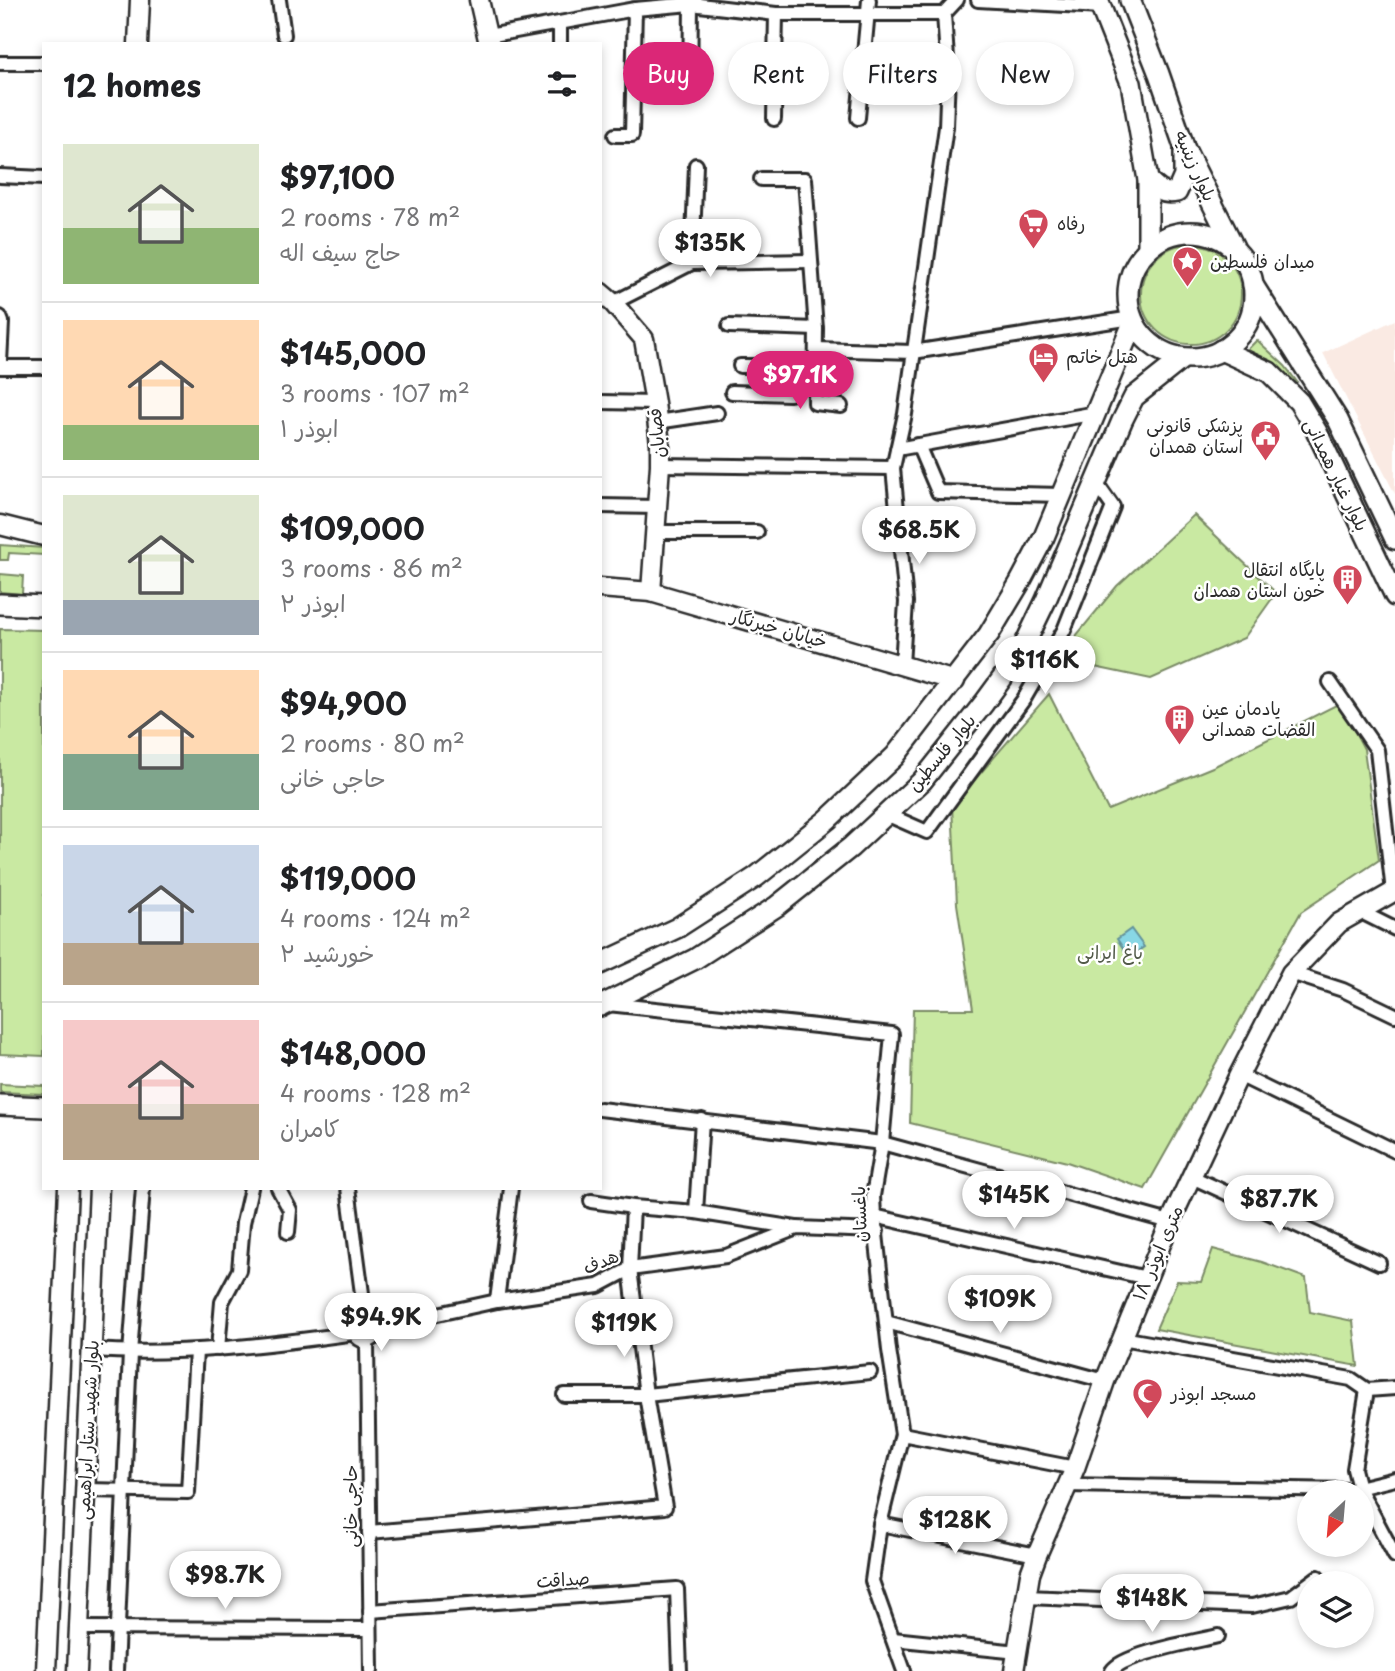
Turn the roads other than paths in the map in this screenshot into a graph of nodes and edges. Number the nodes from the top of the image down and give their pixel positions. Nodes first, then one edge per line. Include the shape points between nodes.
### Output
1 (140, 0) edge
2 (279, 0) edge
3 (479, 0) edge
4 (869, 0) edge
5 (957, 0) edge
6 (978, 0) edge
7 (1130, 0) edge
8 (691, 4) junction
9 (1099, 4) edge
10 (750, 6) edge
11 (635, 9) junction
12 (944, 13) junction
13 (776, 14) junction
14 (868, 14) junction
15 (560, 23) junction
16 (284, 35) dead end
17 (489, 40) edge
18 (138, 42) edge
19 (560, 42) edge
20 (691, 42) edge
21 (42, 63) edge
22 (0, 64) edge
23 (858, 118) dead end
24 (774, 119) dead end
25 (615, 135) dead end
26 (1185, 149) junction
27 (696, 165) dead end
28 (0, 176) edge
29 (42, 178) edge
30 (761, 179) dead end
31 (1148, 180) junction
32 (1148, 248) junction
33 (1236, 251) junction
34 (809, 261) junction
35 (692, 262) junction
36 (1253, 285) junction
37 (607, 298) edge
38 (0, 317) edge
39 (1133, 321) junction
40 (729, 326) dead end
41 (816, 329) junction
42 (816, 349) junction
43 (1221, 350) junction
44 (913, 352) junction
45 (1183, 358) junction
46 (0, 365) edge
47 (740, 366) dead end
48 (792, 366) junction
49 (42, 367) edge
50 (816, 369) junction
51 (732, 392) dead end
52 (602, 402) edge
53 (655, 402) junction
54 (841, 406) dead end
55 (717, 413) dead end
56 (1096, 413) junction
57 (657, 422) junction
58 (918, 445) junction
59 (897, 449) junction
60 (660, 465) junction
61 (893, 468) junction
62 (1096, 483) junction
63 (1062, 495) junction
64 (602, 506) edge
65 (657, 507) junction
66 (4, 525) edge
67 (42, 526) edge
68 (655, 532) junction
69 (757, 532) dead end
70 (42, 535) edge
71 (1395, 539) edge
72 (602, 587) edge
73 (651, 592) junction
74 (1395, 596) edge
75 (0, 604) edge
76 (42, 606) edge
77 (902, 665) junction
78 (955, 681) junction
79 (1330, 682) dead end
80 (886, 814) junction
81 (1394, 892) edge
82 (1359, 911) junction
83 (1395, 929) edge
84 (602, 963) edge
85 (1291, 974) junction
86 (603, 1004) edge
87 (1395, 1015) edge
88 (1239, 1075) junction
89 (0, 1105) edge
90 (42, 1107) edge
91 (602, 1109) edge
92 (702, 1120) junction
93 (883, 1143) junction
94 (1395, 1151) edge
95 (1192, 1177) junction
96 (68, 1190) edge
97 (99, 1190) edge
98 (143, 1190) edge
99 (251, 1190) edge
100 (279, 1190) edge
101 (348, 1190) edge
102 (511, 1190) edge
103 (591, 1202) dead end
104 (633, 1207) junction
105 (696, 1212) junction
106 (874, 1216) junction
107 (1170, 1222) junction
108 (797, 1228) junction
109 (877, 1231) junction
110 (288, 1232) dead end
111 (1379, 1263) dead end
112 (630, 1269) junction
113 (1147, 1278) junction
114 (497, 1301) junction
115 (365, 1317) junction
116 (886, 1322) junction
117 (378, 1327) junction
118 (355, 1333) junction
119 (1122, 1338) junction
120 (367, 1341) junction
121 (218, 1349) junction
122 (92, 1350) junction
123 (196, 1351) junction
124 (130, 1353) junction
125 (870, 1372) dead end
126 (1104, 1381) junction
127 (1395, 1388) edge
128 (1367, 1390) junction
129 (564, 1395) dead end
130 (646, 1395) junction
131 (902, 1434) junction
132 (1075, 1468) junction
133 (1395, 1479) edge
134 (1357, 1480) edge
135 (1374, 1484) edge
136 (1066, 1485) junction
137 (1297, 1489) edge
138 (86, 1490) junction
139 (125, 1490) junction
140 (1374, 1516) edge
141 (880, 1524) junction
142 (369, 1532) junction
143 (1037, 1555) junction
144 (1395, 1556) edge
145 (1297, 1593) edge
146 (1026, 1597) junction
147 (370, 1611) junction
148 (119, 1626) junction
149 (79, 1628) junction
150 (370, 1629) junction
151 (1218, 1636) dead end
152 (892, 1639) junction
153 (1017, 1652) junction
154 (46, 1671) edge
155 (77, 1671) edge
156 (116, 1671) edge
157 (371, 1671) edge
158 (680, 1671) edge
159 (904, 1671) edge
160 (1014, 1671) edge
161 (1112, 1671) edge

1 - 18 main road
2 - 16 street
3 - 17 main road
4 - 14 street
5 - 12 street
6 - 9 street
7 - 26 main road, بلوار زینبیه
8 - 10 street
8 - 11 street
8 - 20 street
9 - 31 main road via 1131,83
10 - 13 street
11 - 15 street
11 - 25 street via 632,135
12 - 14 street
12 - 44 street via 946,127
13 - 14 street
13 - 24 street
14 - 23 street
15 - 17 street
15 - 19 street
21 - 22 street
26 - 31 main road via 1184,176 1177,192 1159,191
26 - 33 main road, بلوار زینبیه
27 - 35 street
28 - 29 street
30 - 34 street via 805,179
31 - 32 main road
32 - 33 main road via 1183,232 1221,239
32 - 39 main road via 1129,281
33 - 36 main road
34 - 35 street
34 - 41 street
35 - 37 street
36 - 43 main road via 1248,323 1237,339
36 - 71 main road, بلوار غبار همدانی via 1338,420
37 - 53 main road, قصابان via 644,339
38 - 46 street
39 - 44 street
39 - 45 main road via 1148,341
39 - 56 main road, بلوار فلسطین
40 - 41 street
41 - 42 street
42 - 44 street
42 - 50 street
43 - 45 main road
43 - 74 main road, بلوار غبار همدانی via 1269,372 1299,402
44 - 59 street
45 - 62 main road, بلوار فلسطین via 1134,397
46 - 49 street
47 - 48 street
48 - 50 street
48 - 51 street via 790,394
50 - 54 street via 815,403
52 - 53 street
53 - 57 main road, قصابان
55 - 57 street
56 - 58 street
56 - 63 main road, بلوار فلسطین
57 - 60 main road, قصابان
58 - 59 street
58 - 63 street via 938,492
59 - 61 street
60 - 61 street
60 - 65 main road, قصابان
61 - 77 street via 906,602
62 - 80 main road, بلوار فلسطین via 1020,654 922,781
62 - 80 street via 1113,507 1064,630 1024,699 926,832
63 - 78 main road, بلوار فلسطین via 1019,584
64 - 65 street
65 - 68 main road, قصابان
66 - 67 main road
66 - 70 main road
68 - 69 street
68 - 73 main road, قصابان
72 - 73 main road, خیابان خبرنگار
73 - 77 main road, خیابان خبرنگار
75 - 76 main road
77 - 78 main road, خیابان خبرنگار
78 - 84 main road, بلوار فلسطین via 895,756 827,820 756,877 677,928
79 - 81 street via 1377,750
80 - 86 main road, بلوار فلسطین via 777,906 695,959
81 - 82 main road, ۱۸ متری ابوذر
82 - 83 street
82 - 85 main road, ۱۸ متری ابوذر via 1339,923
85 - 87 street via 1343,990
85 - 88 main road, ۱۸ متری ابوذر
86 - 93 street, باغستان via 892,1034
88 - 94 street
88 - 95 main road, ۱۸ متری ابوذر
89 - 90 main road
91 - 92 street
92 - 93 street
92 - 105 street
93 - 106 street, باغستان
93 - 107 street
95 - 107 main road, ۱۸ متری ابوذر
95 - 111 street
96 - 154 main road, بلوار شهید ستار ابراهیمی
97 - 122 main road, بلوار شهید ستار ابراهیمی
98 - 124 street
99 - 121 street via 239,1270 222,1301
100 - 110 street via 290,1210
101 - 115 street
102 - 114 street
103 - 104 street
104 - 105 street
104 - 112 street
105 - 108 street
106 - 109 street, باغستان
106 - 113 street
107 - 113 main road, ۱۸ متری ابوذر
108 - 109 street, هدف
108 - 112 street, هدف via 726,1256
109 - 116 street, باغستان
112 - 114 street, هدف via 598,1286
112 - 130 street
113 - 119 main road, ۱۸ متری ابوذر
114 - 117 street, هدف
115 - 117 street
115 - 118 street via 356,1322
116 - 126 street
116 - 131 street, باغستان
117 - 120 street via 377,1334
118 - 120 street
118 - 121 street
119 - 126 main road, ۱۸ متری ابوذر
119 - 128 street via 1351,1379
120 - 142 street, حاجی خانی
121 - 123 street
122 - 124 street
122 - 138 main road, بلوار شهید ستار ابراهیمی
123 - 124 street
123 - 139 street via 188,1492
124 - 139 street
125 - 130 street
126 - 132 main road, ۱۸ متری ابوذر
127 - 128 street
128 - 134 street via 1354,1469
129 - 130 street
130 - 142 street via 664,1507
131 - 132 street
131 - 141 street, باغستان
132 - 136 main road, ۱۸ متری ابوذر
133 - 135 street
136 - 137 street
136 - 143 main road, ۱۸ متری ابوذر
138 - 139 street
138 - 149 main road, بلوار شهید ستار ابراهیمی
139 - 148 street
140 - 144 street
141 - 143 street
141 - 152 street, باغستان via 872,1581
142 - 147 street, حاجی خانی
143 - 146 main road, ۱۸ متری ابوذر
145 - 146 street via 1252,1606
146 - 153 main road, ۱۸ متری ابوذر
147 - 150 street, حاجی خانی
147 - 158 street, صداقت via 677,1589
148 - 149 street
148 - 150 street
148 - 156 street
149 - 155 main road, بلوار شهید ستار ابراهیمی
150 - 157 street, حاجی خانی
151 - 161 street via 1150,1652 1115,1665
152 - 153 street
152 - 159 street, باغستان
153 - 160 main road, ۱۸ متری ابوذر

